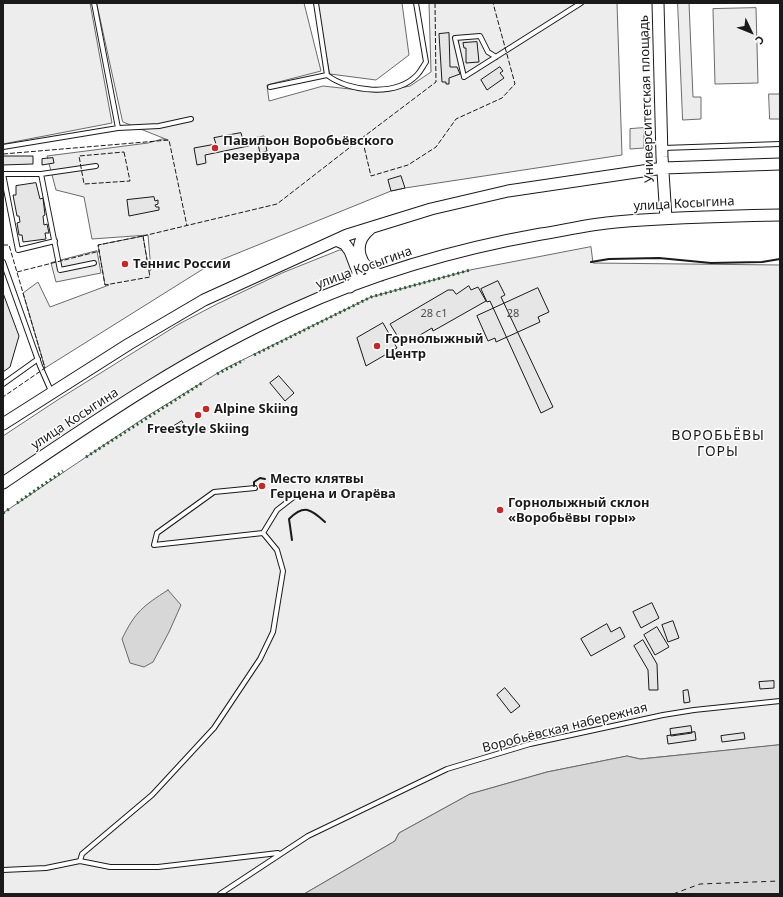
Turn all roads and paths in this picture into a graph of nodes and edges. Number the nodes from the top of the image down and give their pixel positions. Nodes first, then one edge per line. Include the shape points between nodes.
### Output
1 (94, 3) edge
2 (316, 3) edge
3 (416, 3) edge
4 (581, 3) edge
5 (658, 3) edge
6 (496, 57) junction
7 (327, 75) junction
8 (270, 87) dead end
9 (191, 119) dead end
10 (118, 128) junction
11 (780, 144) edge
12 (3, 147) edge
13 (662, 148) junction
14 (780, 164) edge
15 (96, 166) dead end
16 (663, 168) junction
17 (3, 174) edge
18 (42, 174) junction
19 (780, 215) edge
20 (666, 218) junction
21 (370, 228) junction
22 (336, 240) junction
23 (55, 241) junction
24 (3, 262) edge
25 (94, 263) dead end
26 (381, 275) junction
27 (350, 287) junction
28 (38, 359) junction
29 (3, 384) edge
30 (51, 392) junction
31 (3, 424) edge
32 (3, 483) edge
33 (255, 488) dead end
34 (295, 496) dead end
35 (263, 533) junction
36 (780, 701) edge
37 (281, 852) junction
38 (80, 861) junction
39 (3, 870) edge
40 (220, 894) edge

1 - 10 lane
2 - 7 lane
3 - 7 lane via 426,62 417,75 403,84 384,90 338,84
4 - 6 lane
5 - 13 main road, Университетская площадь
6 - 6 lane via 488,52 480,36 455,38 464,77
7 - 8 lane
9 - 10 lane via 159,126
10 - 12 lane
11 - 13 lane
13 - 16 main road, Университетская площадь
14 - 16 main road
15 - 18 lane
16 - 20 main road, Университетская площадь
16 - 21 main road via 508,191 431,209
17 - 18 lane
17 - 23 lane via 18,250
18 - 23 lane
19 - 20 main road, улица Косыгина
20 - 26 main road, улица Косыгина via 614,222 504,241 445,255
21 - 22 main road
21 - 26 main road via 362,235 359,247 365,266 371,272
22 - 27 main road via 345,244 350,251 358,272 357,279
22 - 30 main road via 204,300
23 - 25 lane via 60,270
24 - 28 lane
26 - 27 main road, улица Косыгина
27 - 32 main road, улица Косыгина via 292,309 205,354 113,410
28 - 29 lane
28 - 30 lane
30 - 31 main road
33 - 35 lane via 214,492 157,533 154,545
34 - 35 lane via 277,510
35 - 38 lane via 277,550 283,571 273,632 260,659 214,728 152,795 82,854
36 - 37 lane, Воробьёвская набережная via 663,715 530,744 447,769 308,836
37 - 38 lane via 158,867 110,867
37 - 40 lane, Воробьёвская набережная
38 - 39 lane via 46,868

